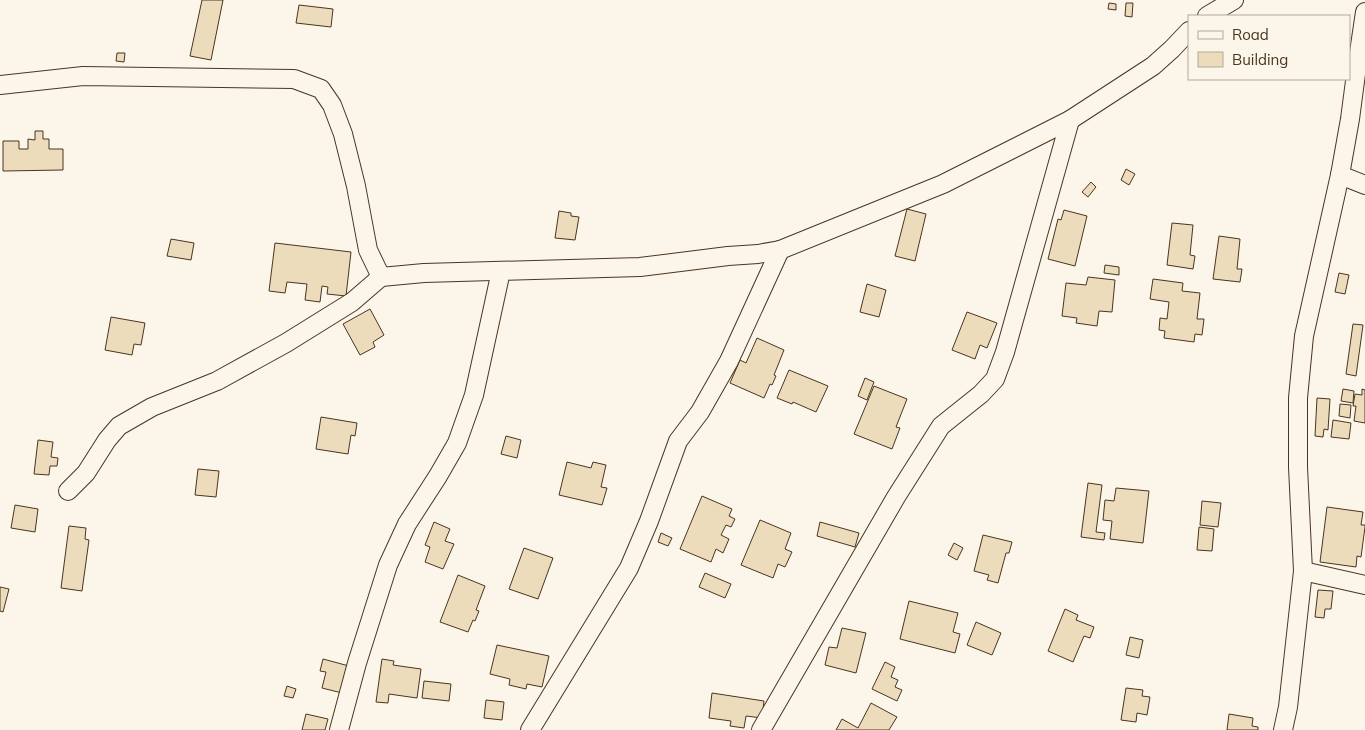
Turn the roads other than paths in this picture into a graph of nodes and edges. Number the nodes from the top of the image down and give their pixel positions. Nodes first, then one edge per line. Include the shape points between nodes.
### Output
1 (1234, 0) edge
2 (1365, 12) edge
3 (1209, 15) edge
4 (1188, 32) edge
5 (0, 85) edge
6 (1070, 120) junction
7 (1340, 175) junction
8 (1365, 185) edge
9 (780, 250) junction
10 (501, 271) junction
11 (381, 277) junction
12 (68, 491) dead end
13 (1303, 571) junction
14 (1365, 585) edge
15 (339, 730) edge
16 (530, 730) edge
17 (761, 730) edge
18 (1283, 730) edge

1 - 3 street
2 - 7 street
4 - 6 street via 1153,66
5 - 11 street via 83,76 248,77 294,79 321,89 332,105 343,134 368,250
6 - 9 street via 943,184
6 - 17 street via 995,379 941,426 896,497
7 - 8 street
7 - 13 street via 1304,336 1298,398
9 - 10 street via 640,267
9 - 16 street via 729,361 700,412 678,441 629,568
10 - 11 street
10 - 15 street via 474,395 457,443 407,524 388,565 356,663
11 - 12 street via 352,302 286,343 217,381 152,407 119,426 86,473
13 - 14 street
13 - 18 street

